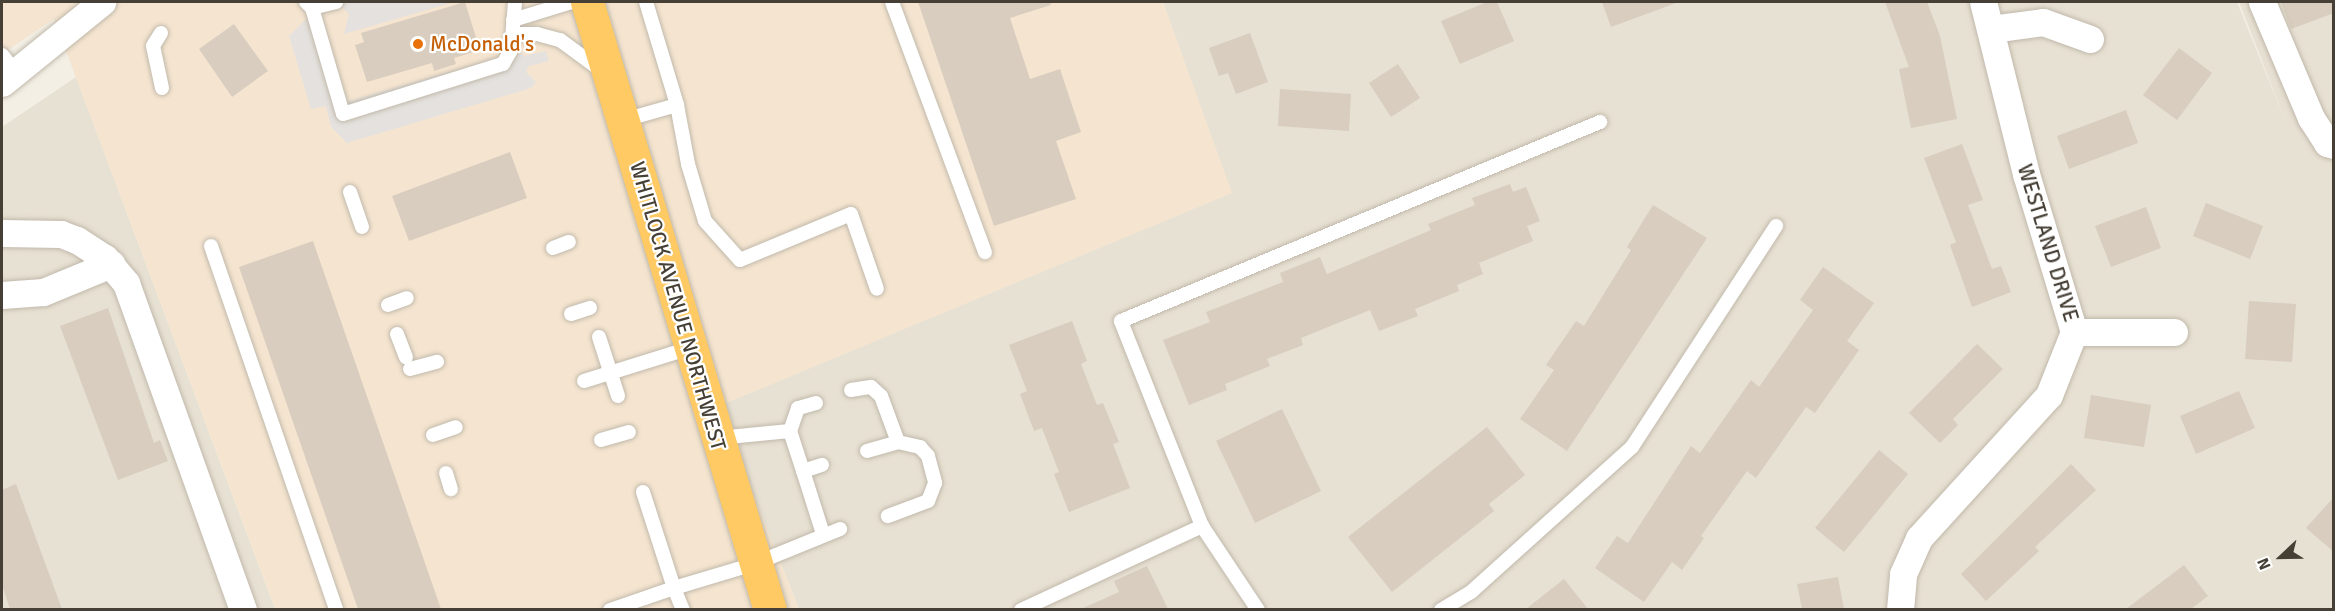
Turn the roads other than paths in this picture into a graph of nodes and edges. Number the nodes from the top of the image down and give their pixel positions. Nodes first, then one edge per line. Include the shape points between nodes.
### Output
1 (102, 2) edge
2 (336, 2) edge
3 (515, 2) edge
4 (572, 2) edge
5 (587, 2) edge
6 (646, 2) edge
7 (892, 2) edge
8 (1983, 2) edge
9 (2262, 2) edge
10 (309, 5) edge
11 (513, 27) junction
12 (1991, 29) junction
13 (161, 33) dead end
14 (2090, 39) dead end
15 (6, 70) edge
16 (610, 76) junction
17 (162, 88) dead end
18 (677, 105) junction
19 (624, 120) junction
20 (1600, 122) dead end
21 (2334, 146) edge
22 (350, 192) dead end
23 (1776, 226) dead end
24 (362, 227) dead end
25 (2, 233) edge
26 (569, 242) dead end
27 (211, 246) dead end
28 (553, 248) dead end
29 (985, 252) dead end
30 (111, 264) junction
31 (877, 289) dead end
32 (2, 295) edge
33 (407, 298) dead end
34 (388, 305) dead end
35 (590, 308) dead end
36 (571, 314) dead end
37 (2074, 332) junction
38 (2174, 332) dead end
39 (397, 334) dead end
40 (599, 337) dead end
41 (691, 348) junction
42 (437, 362) dead end
43 (610, 371) junction
44 (584, 381) dead end
45 (851, 390) dead end
46 (618, 396) dead end
47 (816, 403) dead end
48 (456, 427) dead end
49 (790, 431) junction
50 (629, 432) dead end
51 (433, 435) dead end
52 (716, 438) junction
53 (601, 440) dead end
54 (898, 442) junction
55 (867, 451) dead end
56 (822, 465) dead end
57 (803, 471) junction
58 (446, 473) dead end
59 (452, 489) dead end
60 (643, 492) dead end
61 (888, 516) dead end
62 (1202, 526) junction
63 (840, 529) dead end
64 (823, 534) junction
65 (754, 564) junction
66 (674, 588) junction
67 (641, 605) edge
68 (243, 609) edge
69 (336, 609) edge
70 (610, 609) edge
71 (683, 609) edge
72 (770, 609) edge
73 (1021, 609) edge
74 (1258, 609) edge
75 (1441, 609) edge
76 (1900, 609) edge

1 - 15 street
2 - 10 lane
3 - 11 lane
4 - 11 lane
5 - 16 highway, WHITLOCK AVENUE NORTHWEST
6 - 18 lane
7 - 29 lane
8 - 12 street, WESTLAND DRIVE
9 - 21 street via 2311,118 2327,143
10 - 11 lane via 343,114 502,64 507,61
11 - 16 lane via 560,40
12 - 14 street via 2043,22
12 - 37 street, WESTLAND DRIVE via 2026,174
13 - 17 lane via 153,46
16 - 19 highway, WHITLOCK AVENUE NORTHWEST
18 - 19 lane
18 - 31 lane via 688,164 705,221 740,260 851,214
19 - 41 highway, WHITLOCK AVENUE NORTHWEST
20 - 62 lane via 1121,321
22 - 24 lane
23 - 75 lane via 1632,447 1472,592
25 - 30 street via 61,234 91,247
26 - 28 lane
27 - 69 lane
30 - 32 street via 43,292
30 - 68 street via 135,303
33 - 34 lane
35 - 36 lane
37 - 38 street
37 - 76 street, WESTLAND DRIVE via 2049,395 1919,538 1903,574
39 - 42 lane via 408,363
40 - 43 lane
41 - 43 lane
41 - 52 highway, WHITLOCK AVENUE NORTHWEST
43 - 44 lane
43 - 46 lane
45 - 54 lane via 871,387 881,396
47 - 49 lane via 798,408
48 - 51 lane
49 - 52 lane
49 - 57 lane
50 - 53 lane
52 - 65 highway, WHITLOCK AVENUE NORTHWEST
54 - 55 lane
54 - 61 lane via 920,447 928,456 936,483 928,501
56 - 57 lane
57 - 64 lane
58 - 59 lane
60 - 66 lane
62 - 73 lane
62 - 74 lane
63 - 64 lane
64 - 65 lane
65 - 66 lane
65 - 72 highway, WHITLOCK AVENUE NORTHWEST
66 - 67 lane
66 - 71 lane
67 - 70 lane

